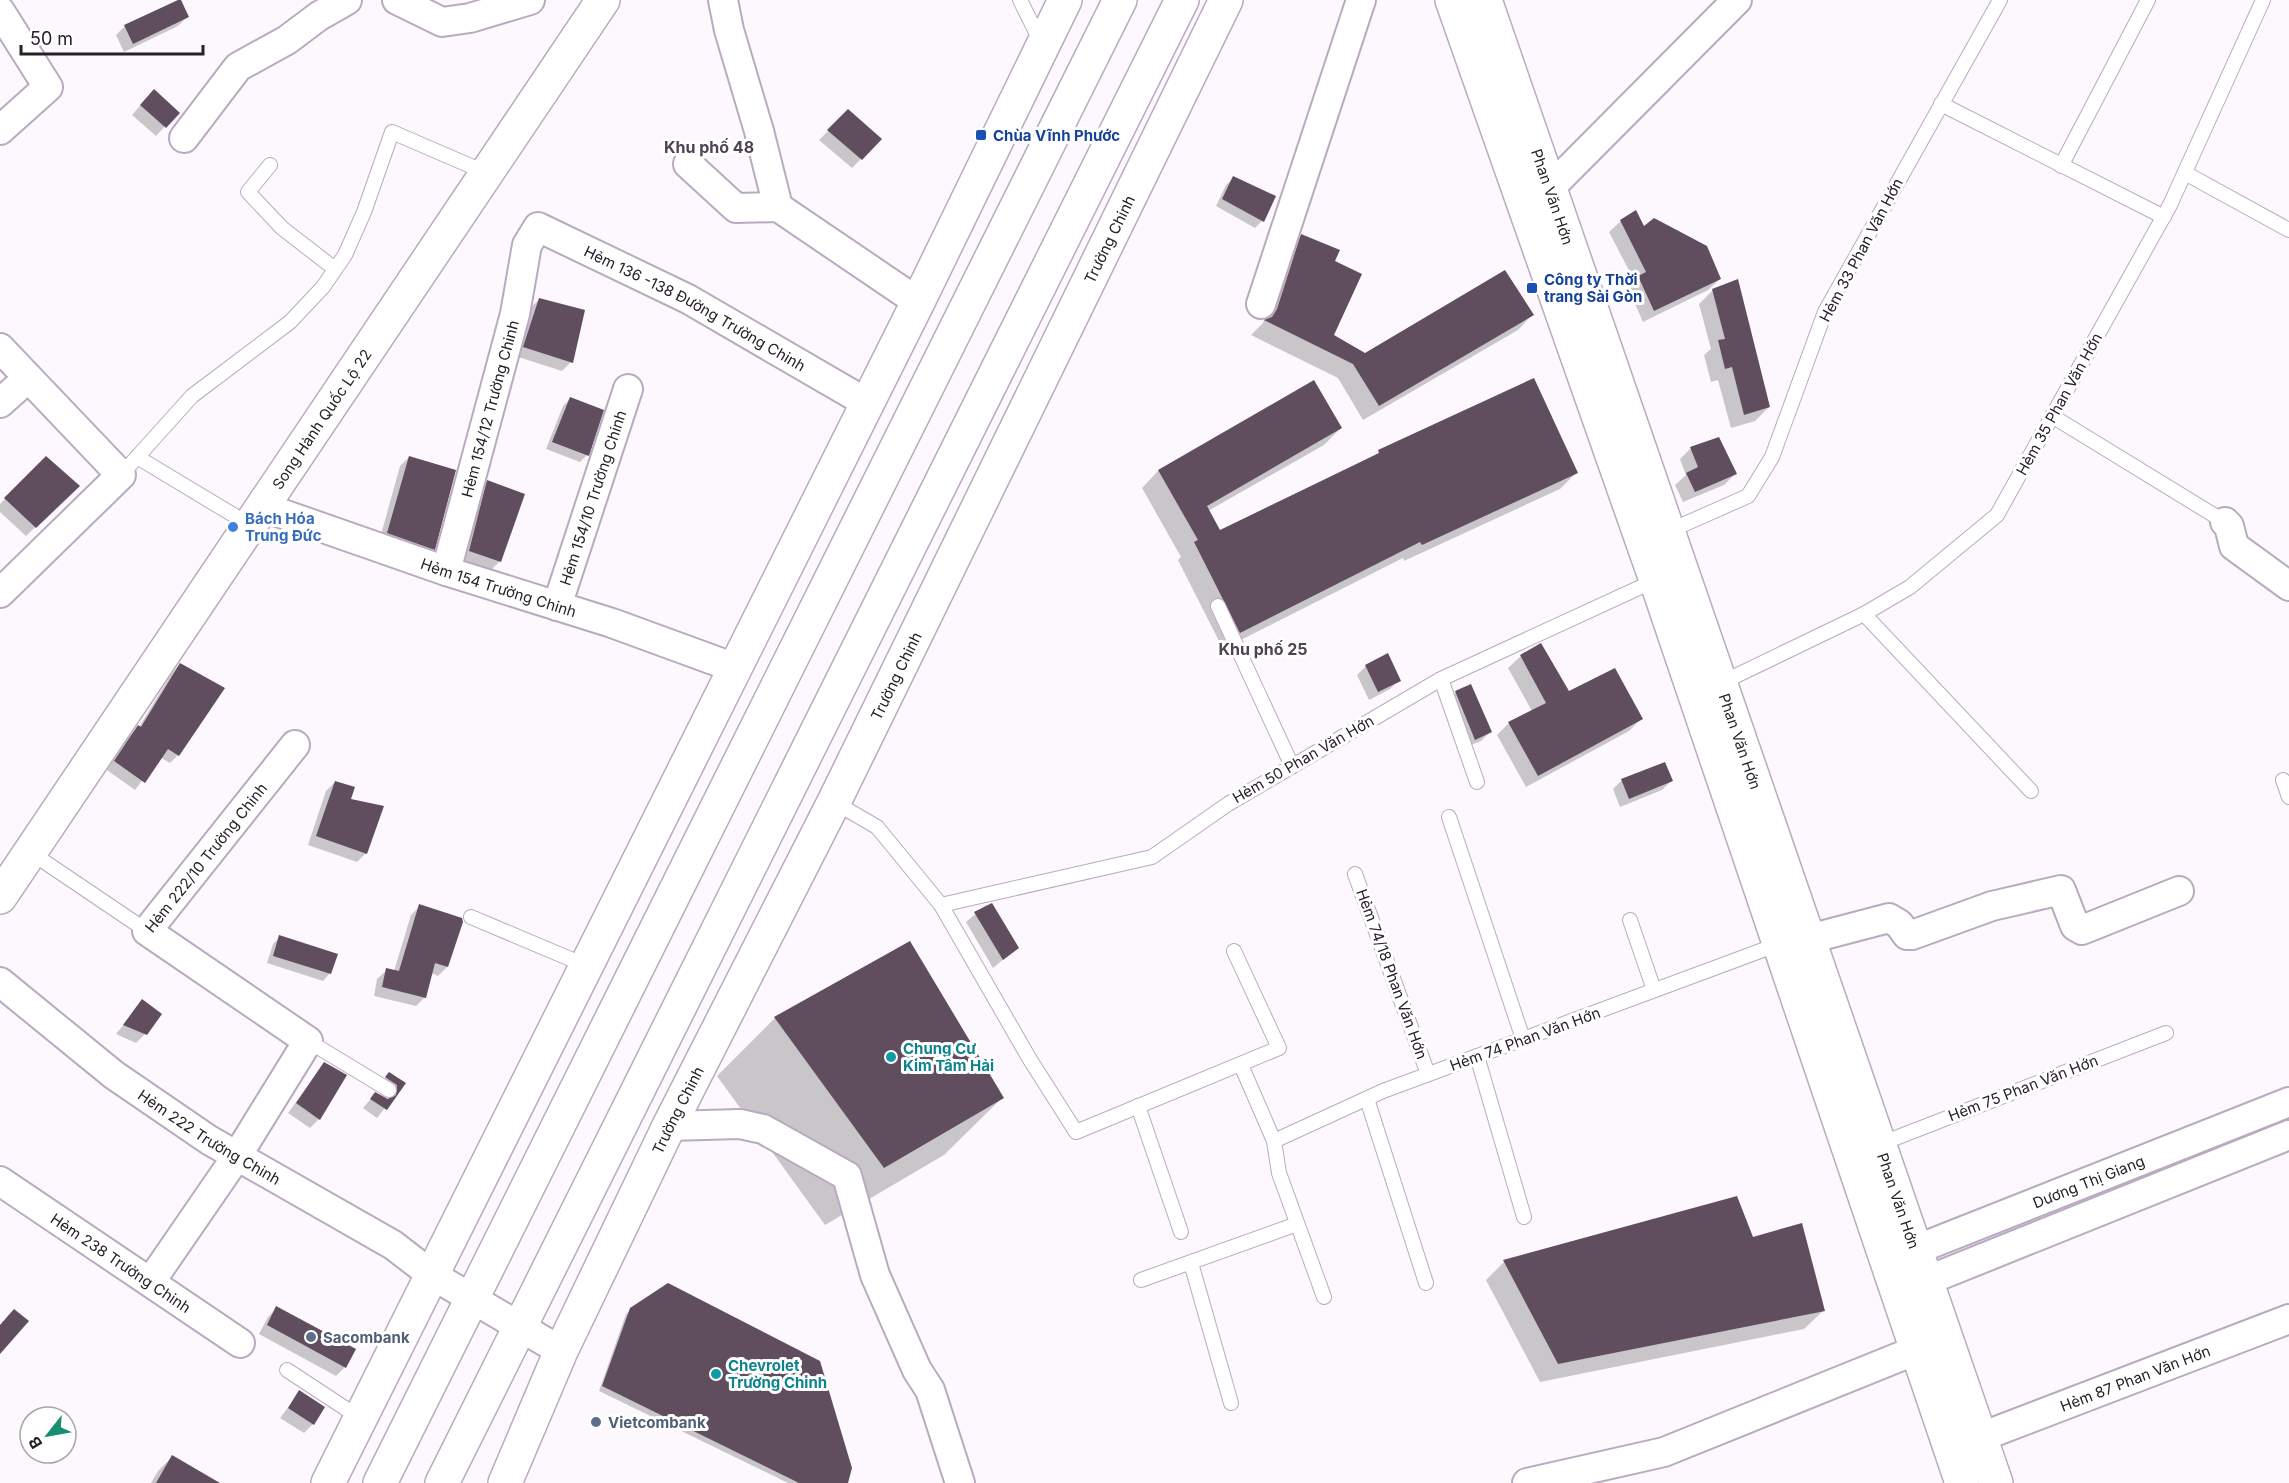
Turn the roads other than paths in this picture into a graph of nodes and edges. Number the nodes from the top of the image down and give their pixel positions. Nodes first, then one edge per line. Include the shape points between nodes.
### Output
1 (347, 0) edge
2 (397, 0) edge
3 (530, 0) edge
4 (602, 0) edge
5 (723, 0) edge
6 (1020, 0) edge
7 (1065, 0) edge
8 (1120, 0) edge
9 (1182, 0) edge
10 (1226, 0) edge
11 (1361, 0) edge
12 (1452, 0) edge
13 (1485, 0) edge
14 (1737, 0) edge
15 (2000, 0) edge
16 (2148, 0) edge
17 (2263, 0) edge
18 (0, 11) edge
19 (1043, 47) junction
20 (1941, 104) junction
21 (0, 130) edge
22 (184, 138) dead end
23 (688, 164) dead end
24 (270, 165) dead end
25 (2061, 166) junction
26 (487, 173) junction
27 (2185, 173) junction
28 (1550, 188) junction
29 (778, 207) junction
30 (2164, 217) junction
31 (2289, 230) edge
32 (527, 245) joint
33 (335, 269) junction
34 (918, 302) junction
35 (1261, 304) dead end
36 (0, 348) edge
37 (28, 378) junction
38 (628, 389) dead end
39 (1606, 396) junction
40 (0, 403) edge
41 (867, 403) junction
42 (2052, 416) junction
43 (129, 466) junction
44 (257, 516) junction
45 (2225, 522) joint
46 (1669, 531) junction
47 (446, 571) junction
48 (1656, 580) junction
49 (2289, 586) edge
50 (0, 593) edge
51 (557, 606) junction
52 (1218, 606) dead end
53 (1864, 614) junction
54 (735, 668) junction
55 (1441, 679) junction
56 (1721, 682) junction
57 (295, 745) dead end
58 (1292, 766) junction
59 (2283, 780) dead end
60 (1477, 782) dead end
61 (2031, 791) dead end
62 (2289, 797) edge
63 (834, 802) junction
64 (1449, 817) dead end
65 (30, 852) junction
66 (1355, 874) dead end
67 (2179, 891) dead end
68 (0, 897) edge
69 (941, 905) junction
70 (471, 917) dead end
71 (1630, 920) dead end
72 (147, 931) junction
73 (1794, 942) junction
74 (1234, 951) dead end
75 (587, 966) junction
76 (0, 981) edge
77 (1654, 990) junction
78 (2166, 1033) dead end
79 (1523, 1040) junction
80 (308, 1041) junction
81 (1477, 1056) junction
82 (1241, 1065) junction
83 (1428, 1074) junction
84 (389, 1090) dead end
85 (1367, 1099) junction
86 (2289, 1102) edge
87 (1138, 1106) junction
88 (669, 1126) junction
89 (2289, 1135) edge
90 (1274, 1141) junction
91 (1880, 1144) junction
92 (237, 1156) junction
93 (0, 1181) edge
94 (1524, 1216) dead end
95 (1297, 1224) junction
96 (1181, 1232) dead end
97 (1902, 1255) junction
98 (1191, 1263) junction
99 (432, 1275) junction
100 (1141, 1280) dead end
101 (151, 1281) junction
102 (1426, 1283) dead end
103 (1913, 1287) junction
104 (1324, 1297) dead end
105 (471, 1299) junction
106 (2289, 1319) edge
107 (519, 1328) junction
108 (240, 1343) dead end
109 (1919, 1349) junction
110 (561, 1351) junction
111 (287, 1370) dead end
112 (1231, 1402) dead end
113 (360, 1418) junction
114 (1981, 1437) junction
115 (328, 1483) edge
116 (380, 1483) edge
117 (442, 1483) edge
118 (505, 1483) edge
119 (960, 1483) edge
120 (1527, 1483) edge
121 (1962, 1483) edge
122 (1996, 1483) edge

1 - 22 street via 238,67
2 - 3 street via 442,22
4 - 26 main road, Song Hành Quốc Lộ 22
5 - 29 street
6 - 19 lane
7 - 19 main road
8 - 105 main road
9 - 107 main road
10 - 63 main road, Trường Chinh
11 - 35 street
12 - 39 main road, Phan Văn Hớn
13 - 28 main road, Phan Văn Hớn
14 - 28 street
15 - 20 lane, Hẻm 33 Phan Văn Hớn
16 - 25 lane
17 - 27 lane, Hẻm 35 Phan Văn Hớn
18 - 21 street via 48,87
19 - 34 main road
20 - 25 lane
20 - 46 lane, Hẻm 33 Phan Văn Hớn via 1825,312 1772,457 1748,496
23 - 29 street via 736,208
24 - 33 lane via 248,192 282,228
25 - 30 lane
26 - 33 lane via 392,132 364,212
26 - 44 main road, Song Hành Quốc Lộ 22
27 - 30 lane, Hẻm 35 Phan Văn Hớn
27 - 31 lane
28 - 39 main road, Phan Văn Hớn
29 - 34 street
30 - 42 lane, Hẻm 35 Phan Văn Hớn
32 - 41 street, Hẻm 136 -138 Đường Trường Chinh via 538,227 688,299
32 - 47 street, Hẻm 154/12 Trường Chinh via 514,314
33 - 43 lane via 290,322 192,396
34 - 41 main road
36 - 37 street
37 - 40 street
37 - 43 street
38 - 51 street, Hẻm 154/10 Trường Chinh
39 - 46 main road, Phan Văn Hớn
39 - 48 main road, Phan Văn Hớn
41 - 54 main road
42 - 45 lane
42 - 53 lane, Hẻm 35 Phan Văn Hớn via 1997,515 1910,587
43 - 44 lane
43 - 50 street
44 - 47 street, Hẻm 154 Trường Chinh
44 - 65 main road, Song Hành Quốc Lộ 22
45 - 49 street via 2234,546
46 - 56 main road, Phan Văn Hớn
47 - 51 street, Hẻm 154 Trường Chinh
48 - 55 lane, Hẻm 50 Phan Văn Hớn
48 - 73 main road, Phan Văn Hớn
51 - 54 street, Hẻm 154 Trường Chinh
52 - 58 lane
53 - 56 lane, Hẻm 35 Phan Văn Hớn
53 - 61 lane
54 - 75 main road
55 - 58 lane, Hẻm 50 Phan Văn Hớn
55 - 60 lane
56 - 73 main road, Phan Văn Hớn
57 - 72 street, Hẻm 222/10 Trường Chinh
58 - 69 lane, Hẻm 50 Phan Văn Hớn via 1228,804 1152,857
59 - 62 lane
63 - 69 lane via 877,827
63 - 88 main road, Trường Chinh
64 - 79 lane
65 - 68 main road, Song Hành Quốc Lộ 22
65 - 72 lane
66 - 83 lane, Hẻm 74/18 Phan Văn Hớn
67 - 73 street via 2082,930 2075,926 2061,890 1992,906 1912,935 1889,918
69 - 87 lane via 1076,1132
70 - 75 lane
71 - 77 lane
72 - 80 street, Hẻm 222/10 Trường Chinh
73 - 77 lane, Hẻm 74 Phan Văn Hớn
73 - 91 main road, Phan Văn Hớn
73 - 97 main road, Phan Văn Hớn
74 - 82 lane via 1279,1048
75 - 99 main road
76 - 92 street, Hẻm 222 Trường Chinh via 114,1075
77 - 79 lane, Hẻm 74 Phan Văn Hớn
78 - 91 lane, Hẻm 75 Phan Văn Hớn
79 - 81 lane, Hẻm 74 Phan Văn Hớn
80 - 84 lane, Hẻm 222/10 Trường Chinh
80 - 92 street
81 - 83 lane, Hẻm 74 Phan Văn Hớn
81 - 94 lane
82 - 87 lane
82 - 90 lane
83 - 85 lane, Hẻm 74 Phan Văn Hớn
85 - 90 lane, Hẻm 74 Phan Văn Hớn
85 - 102 lane
86 - 97 street, Dương Thị Giang
87 - 96 lane
88 - 110 main road, Trường Chinh
88 - 119 street via 740,1124 763,1129 847,1176 875,1275 917,1370 930,1390
89 - 103 street
90 - 95 lane via 1279,1173
91 - 97 main road, Phan Văn Hớn
92 - 99 street, Hẻm 222 Trường Chinh via 393,1245
92 - 101 street
93 - 101 street, Hẻm 238 Trường Chinh
95 - 98 lane
95 - 104 lane
97 - 103 main road, Phan Văn Hớn
98 - 100 lane
98 - 112 lane
99 - 105 street
99 - 113 main road
101 - 108 street, Hẻm 238 Trường Chinh
103 - 109 main road, Phan Văn Hớn
103 - 114 main road, Phan Văn Hớn
105 - 107 street
105 - 116 main road
106 - 114 street, Hẻm 87 Phan Văn Hớn
107 - 110 street
107 - 117 main road
109 - 120 street via 1664,1452
109 - 121 main road, Phan Văn Hớn
110 - 118 main road, Trường Chinh
111 - 113 lane
113 - 115 main road
114 - 122 main road, Phan Văn Hớn

